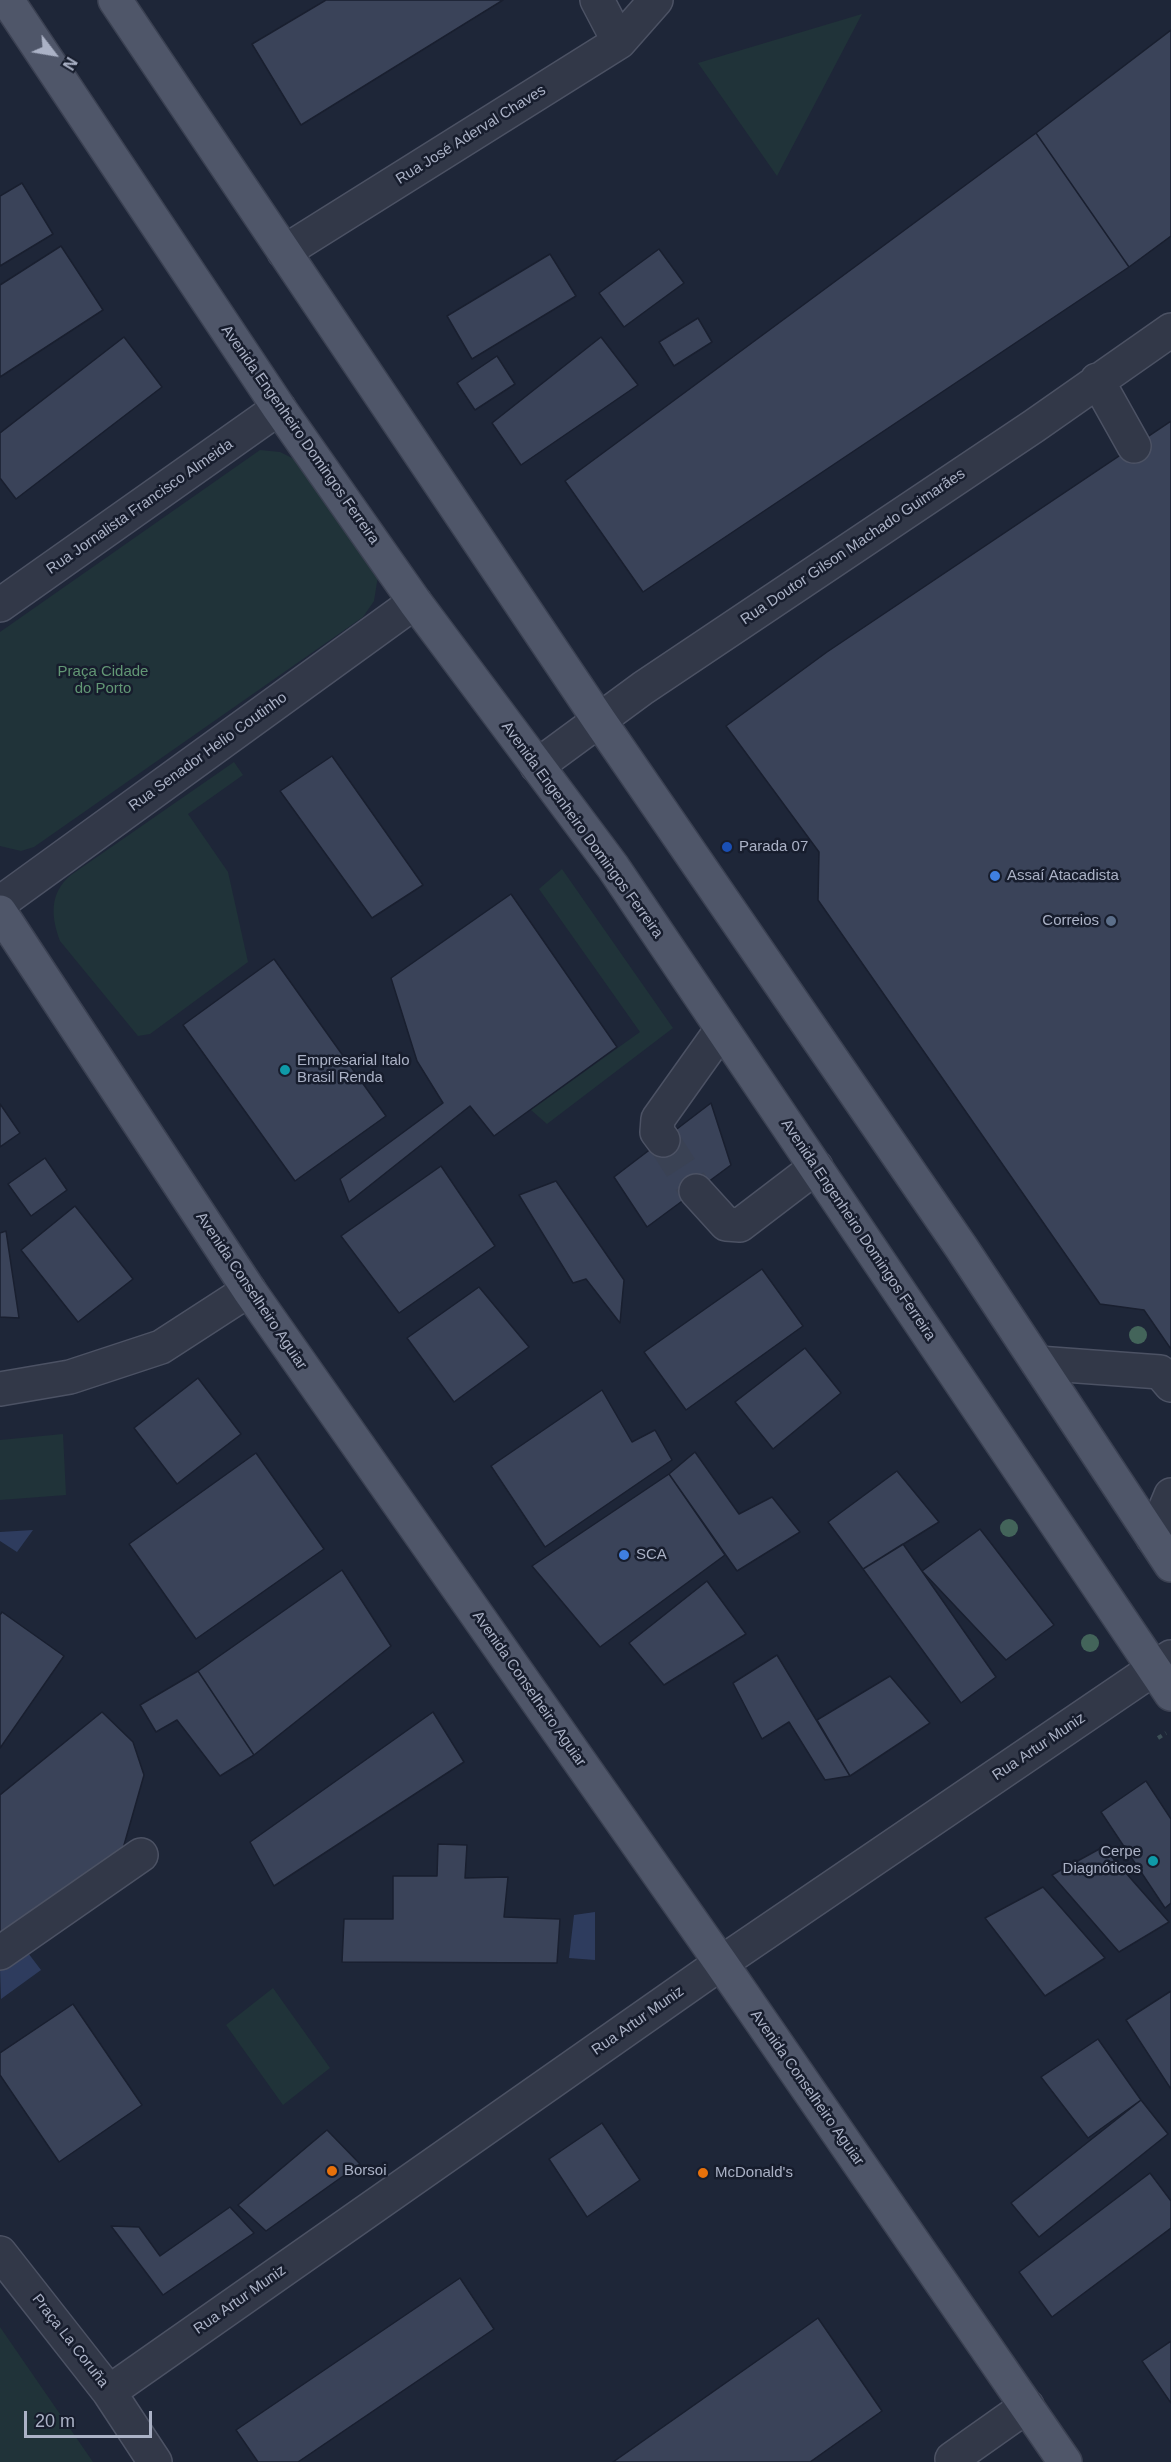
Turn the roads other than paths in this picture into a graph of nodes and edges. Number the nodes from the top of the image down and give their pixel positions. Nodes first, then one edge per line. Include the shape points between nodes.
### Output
1 (8, 0) edge
2 (115, 0) edge
3 (597, 0) edge
4 (656, 0) edge
5 (619, 42) junction
6 (284, 252) junction
7 (1171, 330) edge
8 (1097, 380) junction
9 (279, 408) junction
10 (1134, 446) dead end
11 (416, 602) junction
12 (0, 605) edge
13 (599, 720) junction
14 (537, 766) junction
15 (0, 903) edge
16 (0, 912) edge
17 (722, 1029) junction
18 (663, 1140) tunnel mouth
19 (816, 1167) junction
20 (696, 1191) tunnel mouth
21 (249, 1290) junction
22 (1038, 1363) junction
23 (1171, 1385) edge
24 (0, 1389) edge
25 (1171, 1495) edge
26 (1153, 1538) junction
27 (1171, 1565) edge
28 (1165, 1673) edge
29 (141, 1855) dead end
30 (0, 1953) edge
31 (721, 1963) junction
32 (0, 2253) edge
33 (110, 2392) junction
34 (1027, 2406) junction
35 (952, 2459) dead end
36 (155, 2462) edge
37 (1065, 2462) edge

1 - 9 main road, Avenida Engenheiro Domingos Ferreira
2 - 6 main road
3 - 5 street
4 - 5 street, Rua José Aderval Chaves
5 - 6 street, Rua José Aderval Chaves
6 - 13 main road
7 - 8 street, Rua Doutor Gilson Machado Guimarães
8 - 10 street
8 - 13 street, Rua Doutor Gilson Machado Guimarães
9 - 11 main road, Avenida Engenheiro Domingos Ferreira
9 - 12 street, Rua Jornalista Francisco Almeida
11 - 14 main road, Avenida Engenheiro Domingos Ferreira
11 - 15 street, Rua Senador Helio Coutinho
13 - 14 street, Rua Doutor Gilson Machado Guimarães
13 - 22 main road
14 - 17 main road, Avenida Engenheiro Domingos Ferreira via 614,867
16 - 21 main road, Avenida Conselheiro Aguiar
17 - 18 street via 658,1119 657,1132
17 - 19 main road, Avenida Engenheiro Domingos Ferreira
19 - 20 street via 740,1225 726,1224
19 - 28 main road, Avenida Engenheiro Domingos Ferreira
21 - 24 street via 160,1347 70,1377
21 - 31 main road, Avenida Conselheiro Aguiar
22 - 23 street via 1160,1372
22 - 26 main road
25 - 26 street
26 - 27 main road
28 - 31 street, Rua Artur Muniz
29 - 30 street
31 - 33 street, Rua Artur Muniz
31 - 34 main road, Avenida Conselheiro Aguiar
32 - 33 street, Praça La Coruña
33 - 36 street, Praça La Coruña
34 - 35 street
34 - 37 main road, Avenida Conselheiro Aguiar

